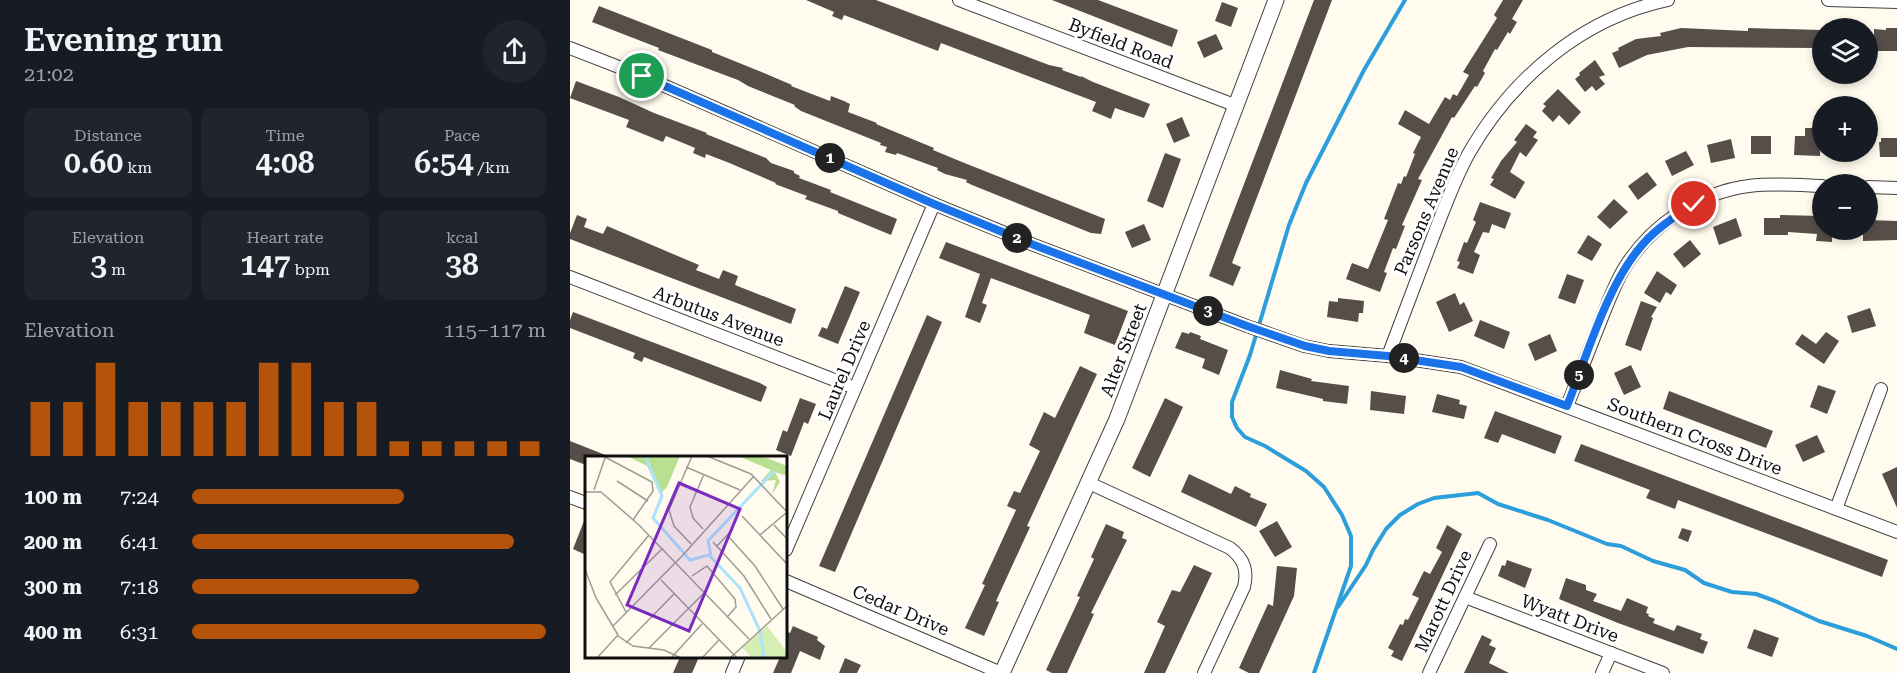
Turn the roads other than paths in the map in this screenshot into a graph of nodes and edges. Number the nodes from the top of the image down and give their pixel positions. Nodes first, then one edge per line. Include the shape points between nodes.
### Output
1 (959, 0) edge
2 (1276, 0) edge
3 (1668, 0) edge
4 (1828, 0) edge
5 (1897, 2) edge
6 (570, 48) edge
7 (1237, 106) junction
8 (1812, 186) edge
9 (1878, 187) edge
10 (1897, 188) edge
11 (934, 204) junction
12 (570, 277) edge
13 (1166, 294) junction
14 (1388, 356) junction
15 (855, 388) junction
16 (1881, 389) dead end
17 (1567, 406) junction
18 (1089, 483) junction
19 (570, 497) edge
20 (585, 503) edge
21 (1836, 509) junction
22 (1897, 532) edge
23 (1490, 544) dead end
24 (788, 545) edge
25 (788, 582) edge
26 (1465, 597) junction
27 (1611, 653) junction
28 (739, 658) edge
29 (732, 673) edge
30 (1002, 673) edge
31 (1204, 673) edge
32 (1429, 673) edge
33 (1602, 673) edge
34 (1664, 673) edge

1 - 7 street, Byfield Road
2 - 7 street, Alter Street
3 - 14 street, Parsons Avenue via 1610,17 1581,34 1530,74 1494,115 1452,186
4 - 5 street
6 - 11 street, Southern Cross Drive
7 - 13 street, Alter Street
8 - 17 street via 1748,186 1694,204 1667,221 1643,243 1612,290
9 - 10 street
11 - 13 street, Southern Cross Drive
11 - 15 street, Laurel Drive
12 - 15 street, Arbutus Avenue
13 - 14 street, Southern Cross Drive via 1305,346
13 - 18 street, Alter Street
14 - 17 street, Southern Cross Drive via 1461,367
15 - 24 street, Laurel Drive
16 - 21 street
17 - 21 street, Southern Cross Drive
18 - 30 street, Alter Street
18 - 31 street via 1240,556 1247,576 1244,587
19 - 20 street
21 - 22 street, Southern Cross Drive
23 - 26 street, Marott Drive
25 - 30 street, Cedar Drive
26 - 27 street, Wyatt Drive
26 - 32 street, Marott Drive
27 - 33 street
27 - 34 street, Wyatt Drive
28 - 29 street

